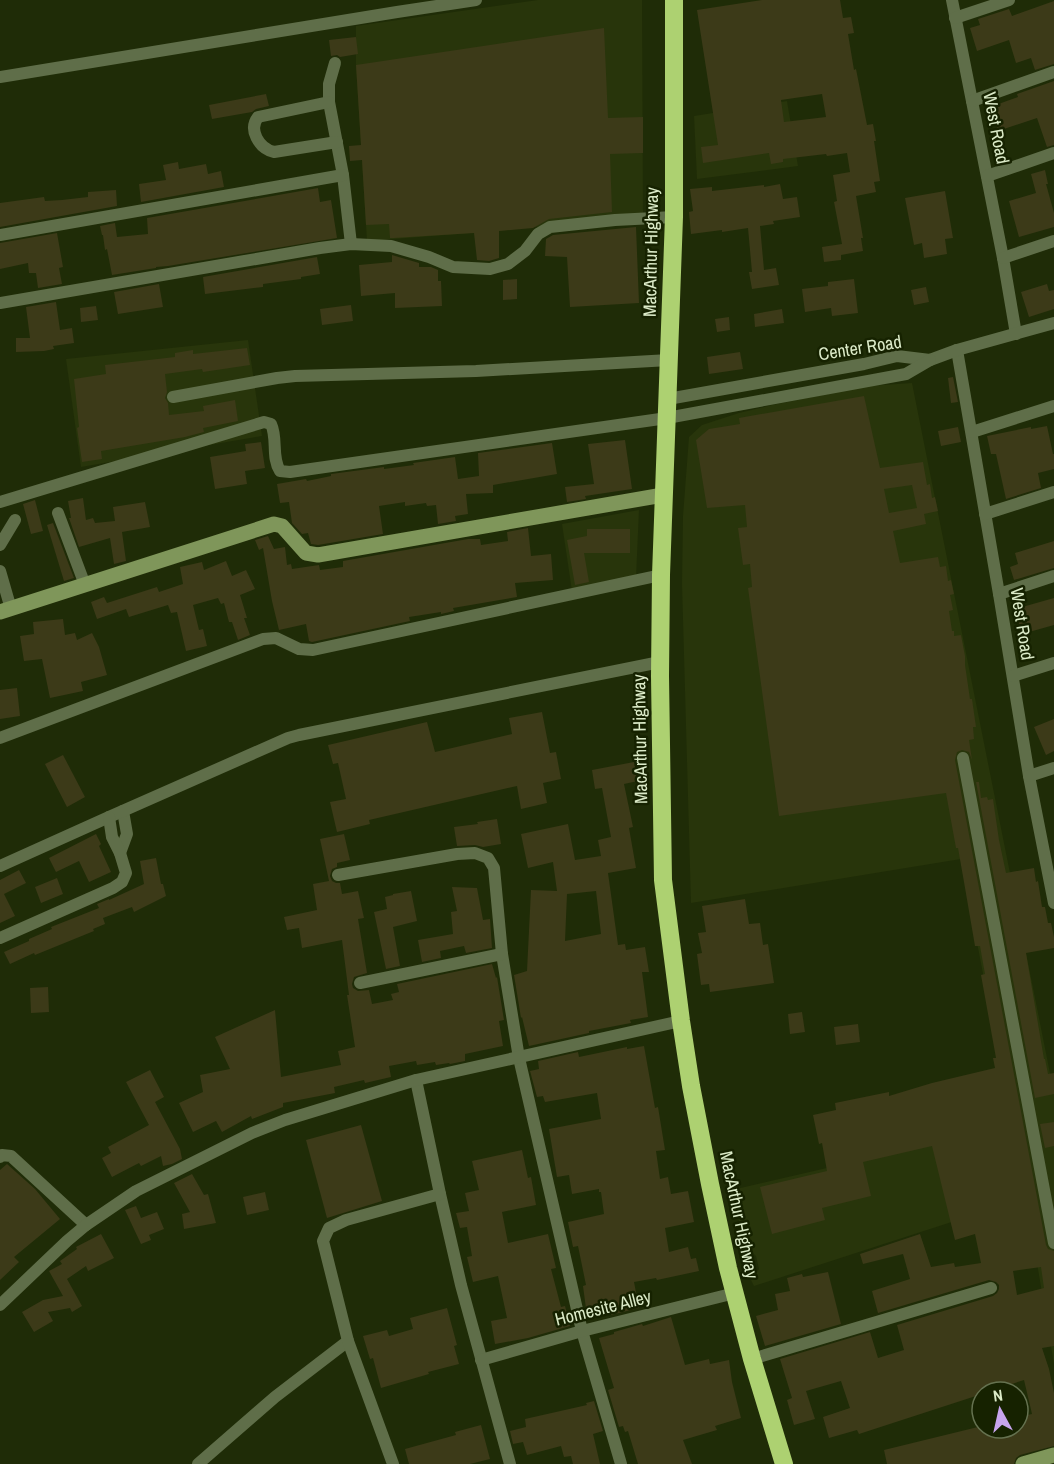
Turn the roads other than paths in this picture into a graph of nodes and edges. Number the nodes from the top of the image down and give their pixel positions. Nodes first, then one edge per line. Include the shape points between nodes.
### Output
1 (476, 0) edge
2 (674, 0) edge
3 (952, 0) edge
4 (1009, 0) edge
5 (956, 18) junction
6 (335, 63) dead end
7 (1054, 72) edge
8 (0, 77) edge
9 (972, 101) junction
10 (329, 102) junction
11 (337, 142) junction
12 (1054, 153) edge
13 (343, 175) junction
14 (987, 176) junction
15 (674, 217) junction
16 (0, 235) edge
17 (1054, 241) edge
18 (351, 244) junction
19 (1003, 258) junction
20 (0, 303) edge
21 (1054, 323) edge
22 (1016, 334) junction
23 (957, 350) junction
24 (669, 360) junction
25 (930, 360) junction
26 (173, 397) dead end
27 (668, 399) junction
28 (1054, 406) edge
29 (667, 418) junction
30 (972, 432) junction
31 (1054, 492) edge
32 (663, 495) junction
33 (0, 502) edge
34 (58, 513) dead end
35 (985, 514) junction
36 (15, 520) dead end
37 (0, 545) edge
38 (0, 571) edge
39 (661, 575) junction
40 (1054, 576) edge
41 (85, 585) junction
42 (999, 594) junction
43 (5, 610) edge
44 (660, 662) junction
45 (1054, 663) edge
46 (1012, 676) junction
47 (0, 738) edge
48 (963, 758) dead end
49 (1054, 768) edge
50 (1029, 776) junction
51 (123, 811) junction
52 (109, 817) junction
53 (120, 852) junction
54 (0, 866) edge
55 (338, 875) dead end
56 (1054, 903) edge
57 (0, 938) edge
58 (502, 954) junction
59 (360, 983) dead end
60 (681, 1021) junction
61 (519, 1058) junction
62 (416, 1080) junction
63 (0, 1157) edge
64 (440, 1194) junction
65 (86, 1225) junction
66 (1054, 1243) edge
67 (991, 1288) dead end
68 (735, 1293) junction
69 (0, 1305) edge
70 (582, 1331) junction
71 (348, 1341) junction
72 (752, 1359) junction
73 (481, 1360) junction
74 (1054, 1455) edge
75 (198, 1464) edge
76 (393, 1464) edge
77 (510, 1464) edge
78 (621, 1464) edge
79 (784, 1464) edge
80 (1023, 1464) edge

1 - 8 street
2 - 15 highway, MacArthur Highway
3 - 5 street, West Road
4 - 5 street
5 - 9 street, West Road
6 - 10 street
7 - 9 street
9 - 14 street, West Road
10 - 11 street
10 - 11 street via 258,117 253,129 261,146 273,152
11 - 13 street
12 - 14 street
13 - 16 street
13 - 18 street
14 - 19 street, West Road
15 - 18 street via 550,227 508,264 490,269 453,267 391,246
15 - 24 highway, MacArthur Highway
17 - 19 street
18 - 20 street
19 - 22 street, West Road
21 - 22 street, Center Road
22 - 23 street, Center Road
23 - 25 street, Center Road
23 - 30 street, West Road
24 - 26 street via 295,375
24 - 27 highway, MacArthur Highway
25 - 27 street, Center Road via 897,356
25 - 29 street via 906,374
27 - 29 highway, MacArthur Highway
28 - 30 street
29 - 32 highway, MacArthur Highway
29 - 33 street via 290,472 280,471 276,465 274,430 264,422
30 - 35 street, West Road
31 - 35 street
32 - 39 highway, MacArthur Highway
32 - 41 street via 318,555 306,553 282,526 274,524
34 - 41 street
35 - 42 street, West Road
36 - 37 street
38 - 43 street
39 - 44 highway, MacArthur Highway
39 - 47 street via 313,650 299,649 276,638 263,639
40 - 42 street
41 - 43 street
42 - 46 street, West Road
44 - 51 street via 288,738
44 - 60 highway, MacArthur Highway via 663,880
45 - 46 street
46 - 50 street, West Road
48 - 66 street
49 - 50 street
50 - 56 street, West Road
51 - 52 street
51 - 53 street via 127,834
52 - 53 street via 112,837
52 - 54 street
53 - 57 street via 126,873 122,882
55 - 58 street via 457,854 475,853 488,858 494,868
58 - 59 street
58 - 61 street
60 - 61 street
60 - 68 highway, MacArthur Highway via 699,1130
61 - 62 street
61 - 70 street
62 - 64 street
62 - 65 street via 303,1113 252,1133 136,1191
63 - 65 street via 11,1156
64 - 71 street via 329,1228 323,1240
64 - 73 street
65 - 69 street
67 - 72 street
68 - 70 street, Homesite Alley
68 - 72 highway, MacArthur Highway
70 - 73 street, Homesite Alley
70 - 78 street
71 - 75 street
71 - 76 street
72 - 79 highway, MacArthur Highway
73 - 77 street
74 - 80 street

